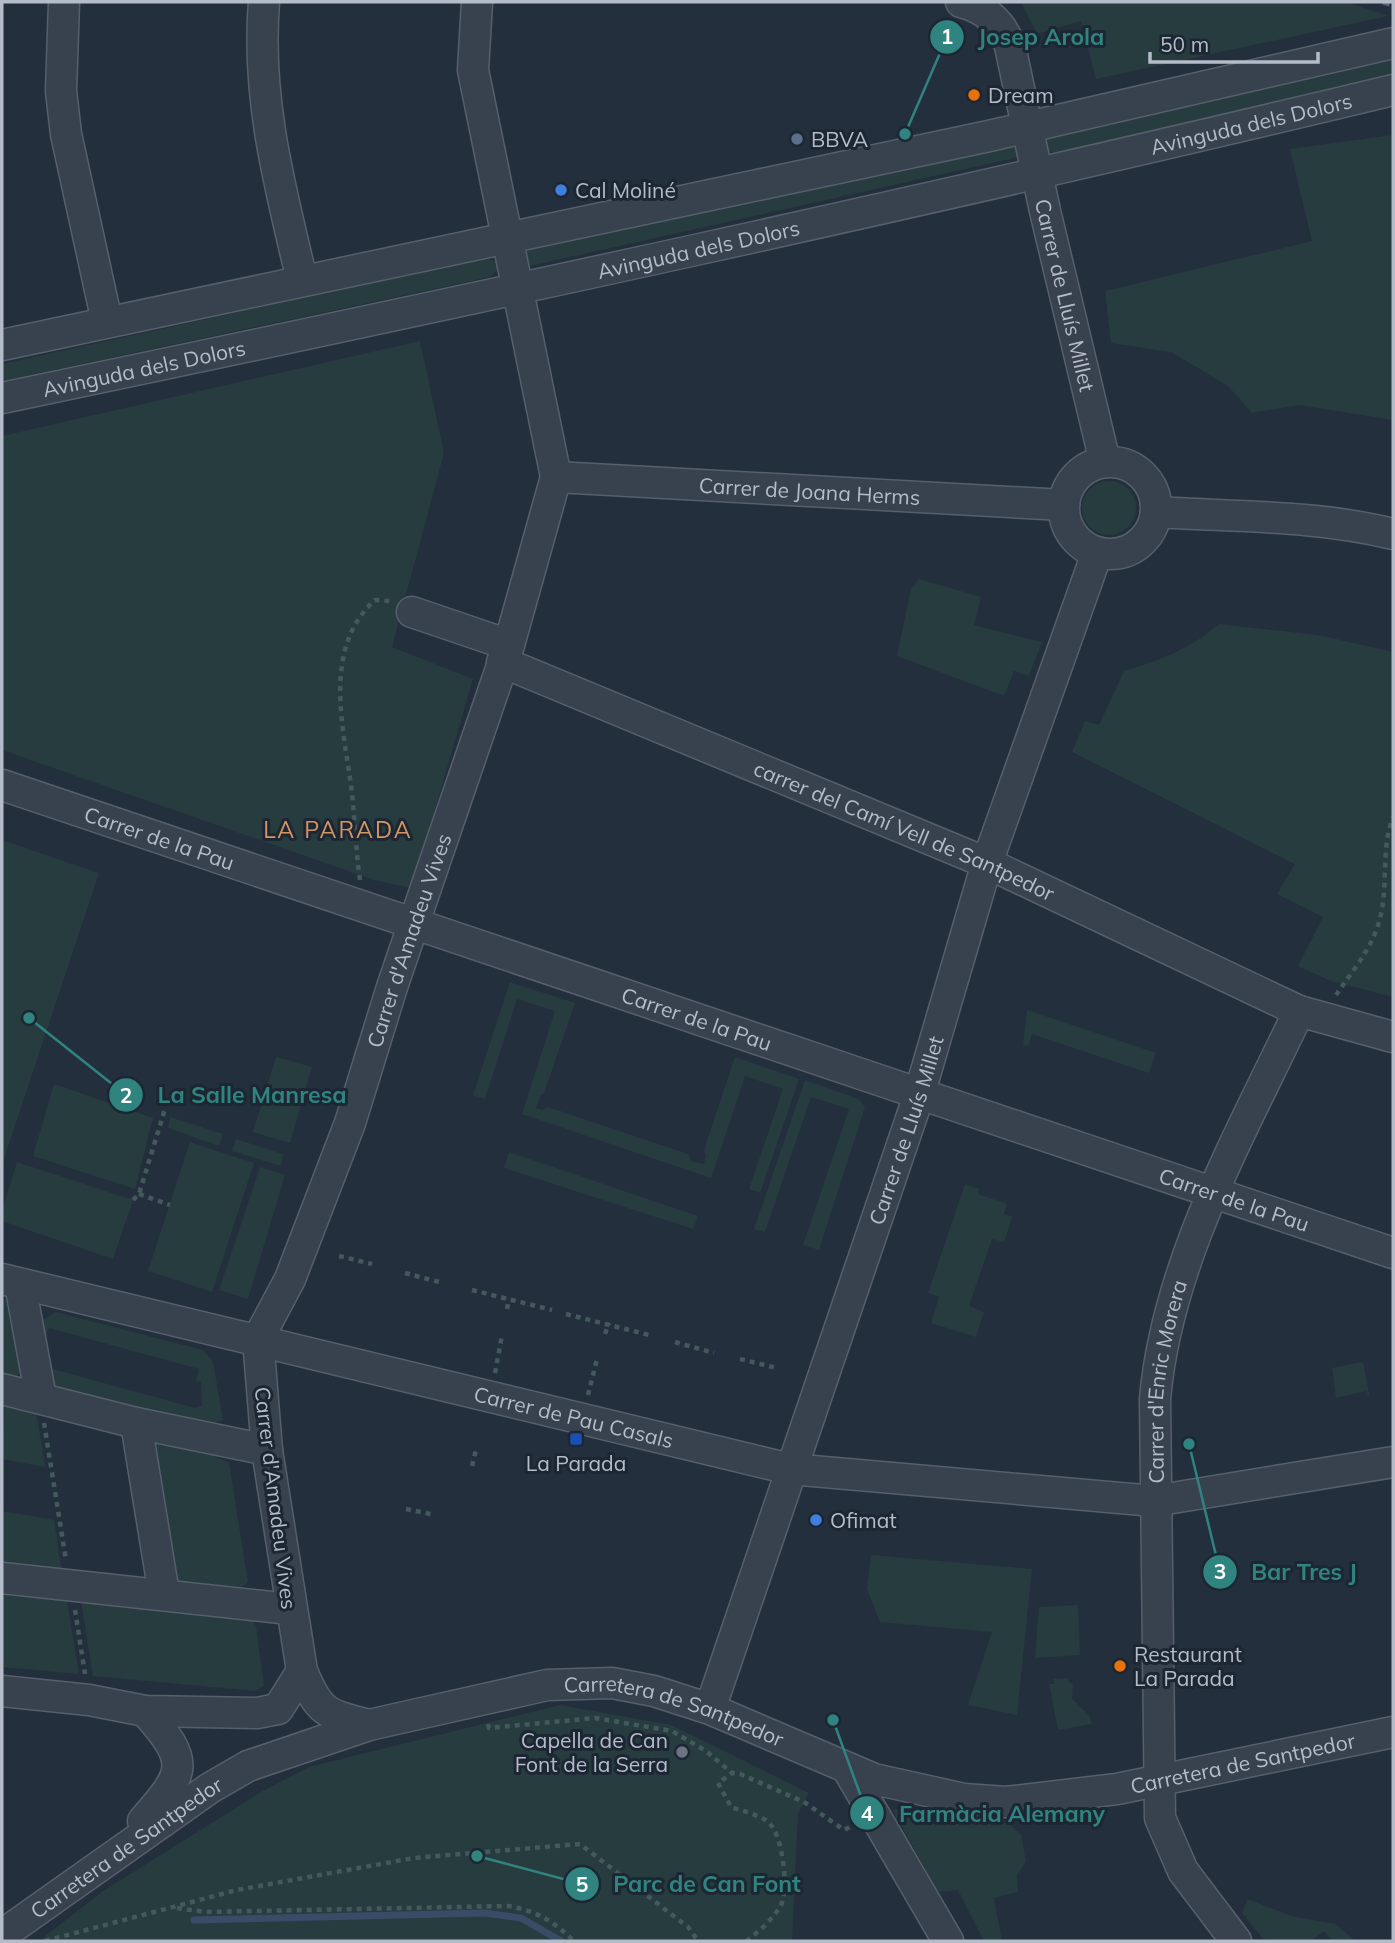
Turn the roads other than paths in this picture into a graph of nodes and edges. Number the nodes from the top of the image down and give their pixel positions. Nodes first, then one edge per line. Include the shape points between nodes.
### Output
1 (64, 2) edge
2 (264, 2) edge
3 (477, 2) edge
4 (961, 2) edge
5 (1393, 43) edge
6 (1393, 90) edge
7 (1027, 127) junction
8 (1037, 176) junction
9 (508, 237) junction
10 (302, 280) junction
11 (519, 290) junction
12 (107, 322) junction
13 (2, 345) edge
14 (2, 398) edge
15 (1105, 462) junction
16 (556, 477) junction
17 (1064, 505) junction
18 (1156, 512) junction
19 (1393, 534) edge
20 (1097, 553) junction
21 (412, 612) road end
22 (505, 654) junction
23 (2, 785) edge
24 (987, 863) junction
25 (414, 926) junction
26 (1307, 1013) junction
27 (1393, 1037) edge
28 (919, 1095) junction
29 (1215, 1190) junction
30 (1393, 1253) edge
31 (11, 1281) edge
32 (258, 1339) junction
33 (2, 1389) edge
34 (40, 1398) junction
35 (136, 1423) junction
36 (267, 1450) junction
37 (1393, 1462) edge
38 (790, 1469) junction
39 (1154, 1501) junction
40 (2, 1578) edge
41 (164, 1594) junction
42 (290, 1609) junction
43 (302, 1671) junction
44 (2, 1691) edge
45 (710, 1709) junction
46 (145, 1712) junction
47 (369, 1725) junction
48 (1393, 1732) edge
49 (846, 1768) junction
50 (1157, 1780) junction
51 (110, 1858) junction
52 (2, 1935) edge
53 (948, 1941) edge
54 (1236, 1941) edge

1 - 12 street via 61,67 66,134
2 - 10 street via 261,41 274,164
3 - 9 street, Carrer d'Amadeu Vives via 473,70
4 - 7 street, Carrer de Lluís Millet via 979,7 1004,30
5 - 7 street
6 - 8 street, Avinguda dels Dolors
7 - 8 street, Carrer de Lluís Millet
7 - 9 street
8 - 11 street, Avinguda dels Dolors
8 - 15 street, Carrer de Lluís Millet
9 - 10 street
9 - 11 street, Carrer d'Amadeu Vives
10 - 12 street
11 - 14 street, Avinguda dels Dolors
11 - 16 street, Carrer d'Amadeu Vives
12 - 13 street
15 - 17 street via 1093,465 1073,481
15 - 18 street via 1129,466 1147,481
16 - 17 street, Carrer de Joana Herms
16 - 22 street, Carrer d'Amadeu Vives
17 - 20 street via 1072,535
18 - 19 street via 1273,518
18 - 20 street via 1150,531 1137,546 1118,554
20 - 24 street, Carrer de Lluís Millet
21 - 22 street, carrer del Camí Vell de Santpedor
22 - 24 street, carrer del Camí Vell de Santpedor
22 - 25 street, Carrer d'Amadeu Vives
23 - 25 street, Carrer de la Pau
24 - 26 street, carrer del Camí Vell de Santpedor
24 - 28 street, Carrer de Lluís Millet
25 - 28 street, Carrer de la Pau
25 - 32 street, Carrer d'Amadeu Vives via 350,1123 290,1279
26 - 27 street
26 - 29 street, Carrer d'Enric Morera
28 - 29 street, Carrer de la Pau
28 - 38 street, Carrer de Lluís Millet
29 - 30 street, Carrer de la Pau
29 - 39 street, Carrer d'Enric Morera via 1159,1350
31 - 32 street, Carrer de Pau Casals
31 - 34 street
32 - 36 street, Carrer d'Amadeu Vives
32 - 38 street, Carrer de Pau Casals
33 - 34 street
34 - 35 street
35 - 36 street
35 - 41 street
36 - 42 street, Carrer d'Amadeu Vives
37 - 39 street, Carrer de Pau Casals
38 - 39 street, Carrer de Pau Casals
38 - 45 street, Carrer de Lluís Millet
39 - 50 street, Carrer d'Enric Morera
40 - 41 street
41 - 42 street
42 - 43 street, Carrer d'Amadeu Vives
43 - 46 street via 286,1701 268,1712
43 - 47 street, Carrer d'Amadeu Vives via 322,1708
44 - 46 street via 89,1700
45 - 47 street, Carretera de Santpedor via 612,1683 547,1685
45 - 49 street, Carretera de Santpedor
46 - 51 street via 172,1747 178,1775 173,1787
47 - 51 street, Carretera de Santpedor via 248,1766
48 - 50 street, Carretera de Santpedor
49 - 50 street, Carretera de Santpedor via 874,1779 964,1799 1006,1802
49 - 53 street
50 - 54 street, Carrer d'Enric Morera via 1160,1818 1183,1871
51 - 52 street, Carretera de Santpedor

